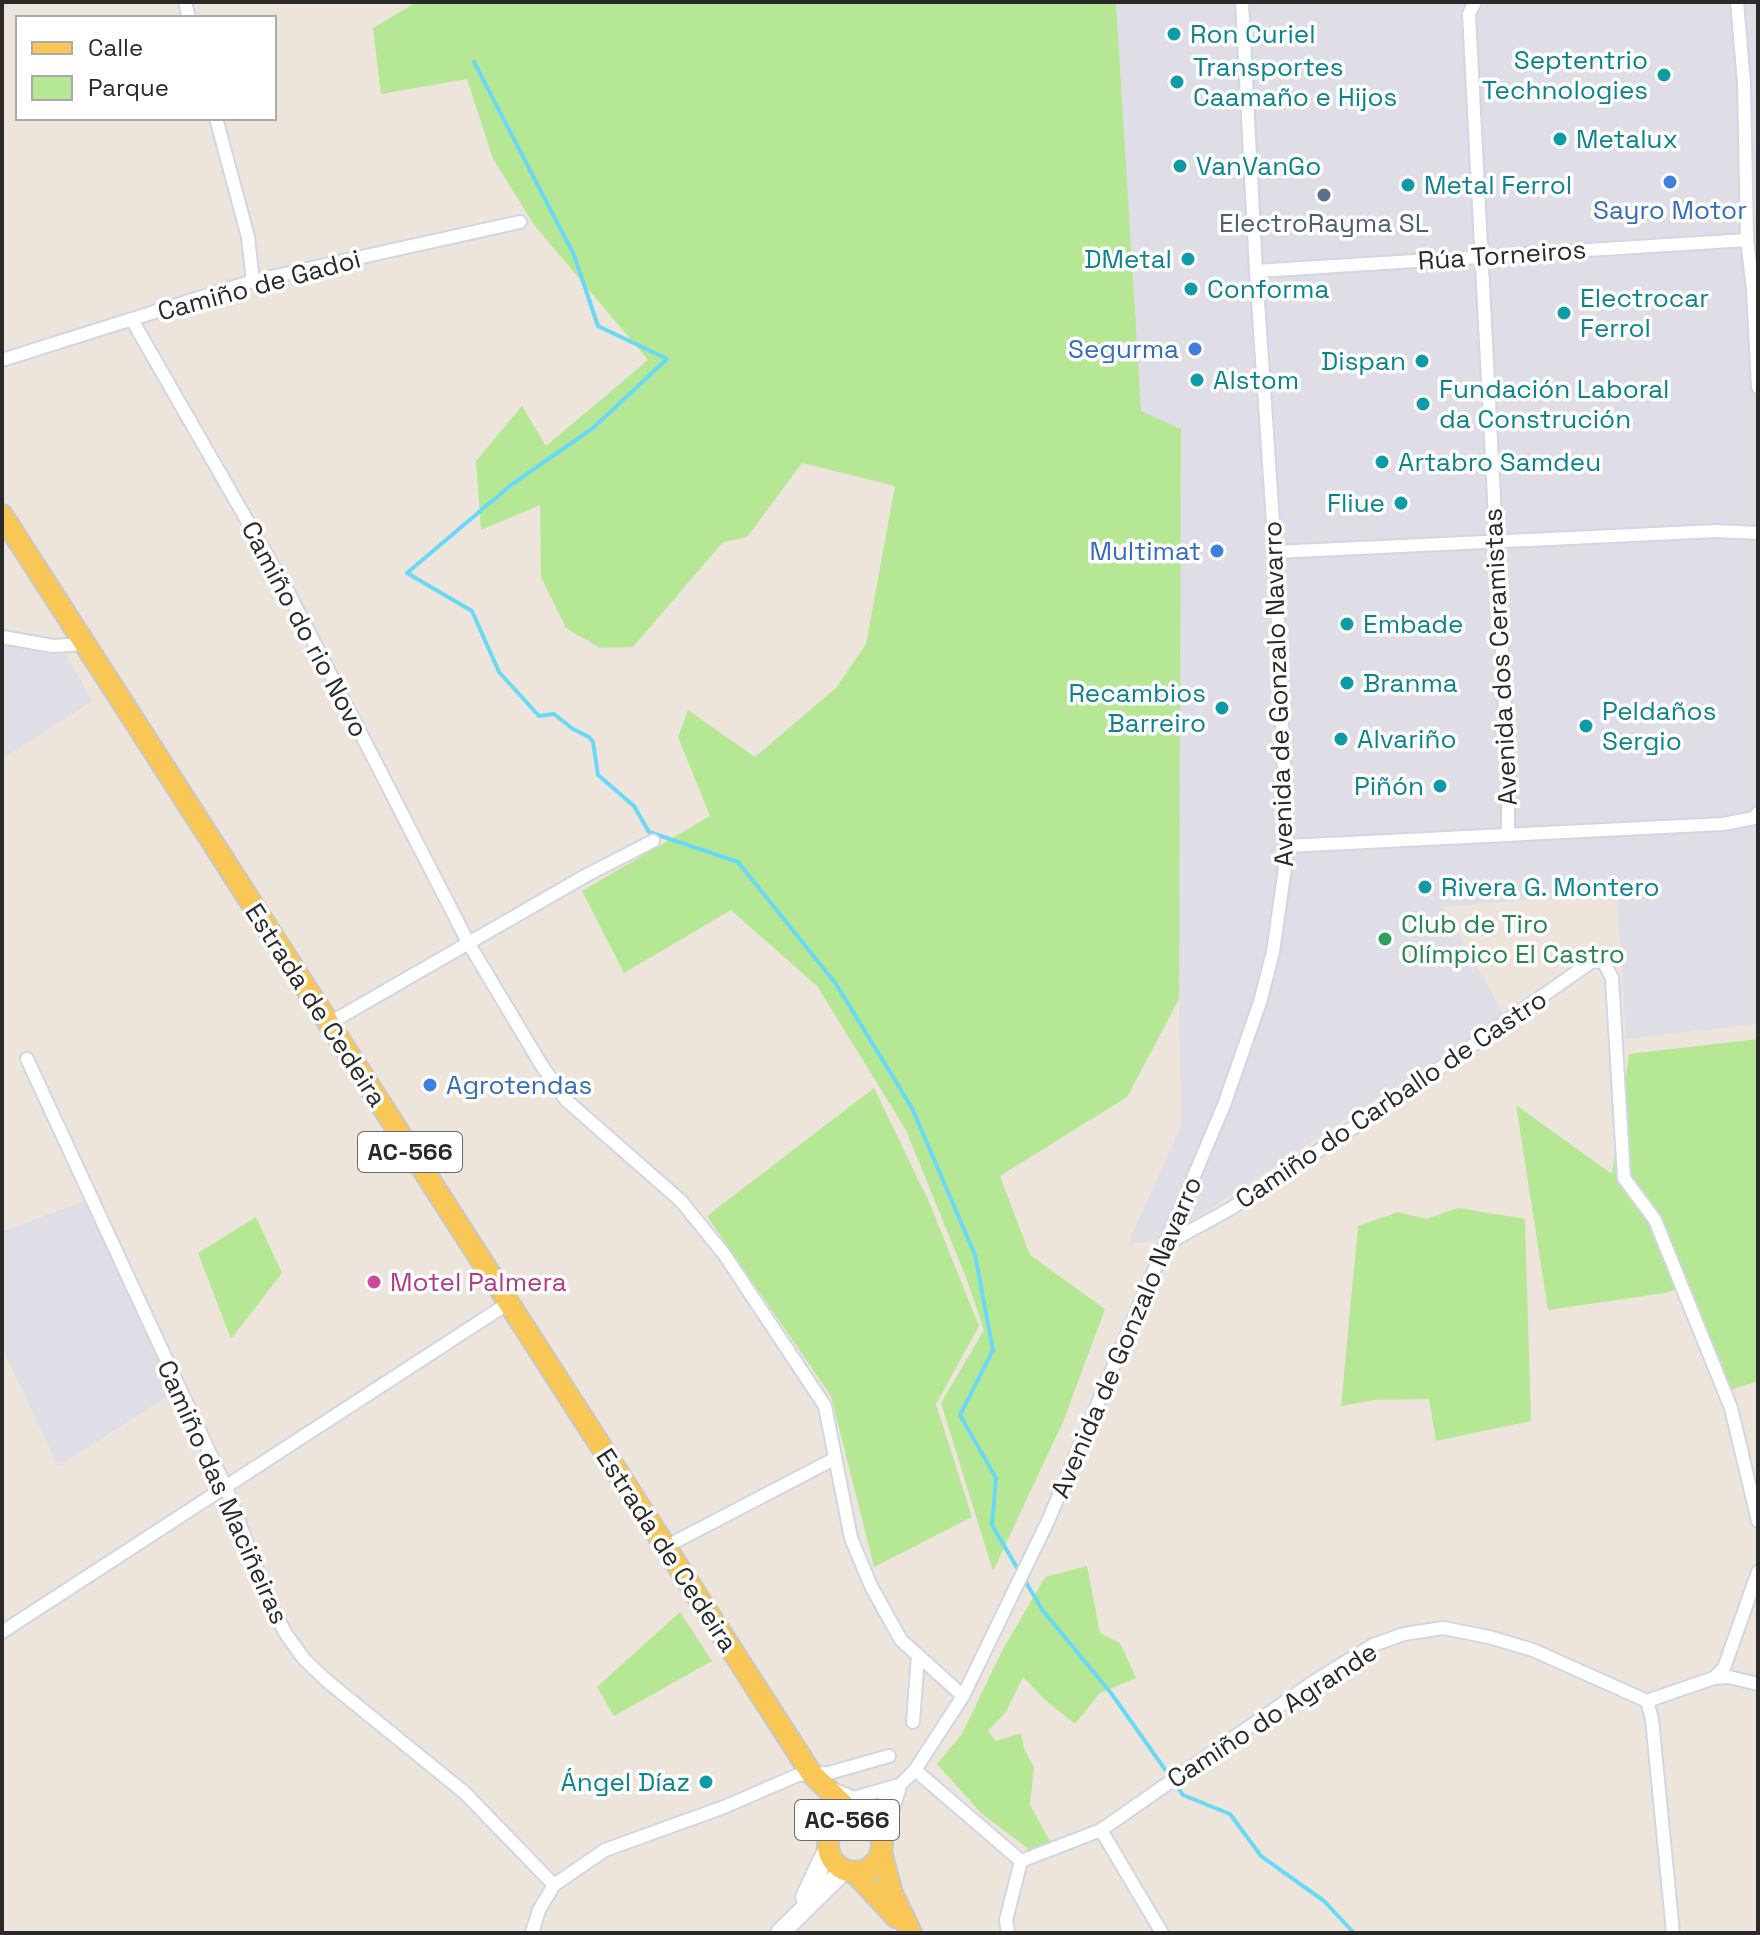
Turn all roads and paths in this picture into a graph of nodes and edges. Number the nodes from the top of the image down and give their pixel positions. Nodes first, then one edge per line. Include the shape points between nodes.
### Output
1 (1242, 2) edge
2 (1475, 2) edge
3 (1737, 2) edge
4 (217, 120) edge
5 (520, 222) dead end
6 (1747, 240) junction
7 (1482, 256) junction
8 (1256, 271) junction
9 (253, 281) junction
10 (132, 320) junction
11 (2, 360) edge
12 (1758, 387) edge
13 (2, 515) edge
14 (1758, 533) edge
15 (1496, 540) junction
16 (1275, 552) junction
17 (2, 637) edge
18 (84, 644) junction
19 (1758, 813) edge
20 (1508, 835) junction
21 (653, 841) dead end
22 (1287, 846) junction
23 (469, 944) junction
24 (328, 1024) junction
25 (27, 1059) dead end
26 (1166, 1244) junction
27 (507, 1304) junction
28 (834, 1459) junction
29 (226, 1488) junction
30 (1758, 1521) edge
31 (665, 1547) junction
32 (1758, 1572) edge
33 (2, 1632) edge
34 (918, 1656) junction
35 (1714, 1678) junction
36 (1757, 1685) edge
37 (963, 1696) junction
38 (1647, 1701) junction
39 (913, 1722) dead end
40 (889, 1756) dead end
41 (915, 1770) junction
42 (818, 1779) junction
43 (902, 1784) junction
44 (861, 1819) junction
45 (1101, 1830) junction
46 (828, 1846) junction
47 (881, 1848) junction
48 (1021, 1861) junction
49 (849, 1871) junction
50 (554, 1885) junction
51 (784, 1928) edge
52 (911, 1932) edge
53 (532, 1933) edge
54 (1008, 1933) edge
55 (1162, 1933) edge
56 (1673, 1933) edge

1 - 8 street, Avenida de Gonzalo Navarro
2 - 7 street, Avenida dos Ceramistas via 1469,14
3 - 6 street
4 - 9 street via 248,237
5 - 9 street, Camiño de Gadoi
6 - 7 street, Rúa Torneiros
6 - 12 street
7 - 8 street, Rúa Torneiros
7 - 15 street, Avenida dos Ceramistas
8 - 16 street, Avenida de Gonzalo Navarro
9 - 10 street, Camiño de Gadoi
10 - 11 street, Camiño de Gadoi
10 - 23 street, Camiño do rio Novo via 287,590
13 - 18 main road, Estrada de Cedeira / AC-566
14 - 15 street
15 - 16 street
15 - 20 street, Avenida dos Ceramistas
16 - 22 street, Avenida de Gonzalo Navarro
17 - 18 street via 53,646
18 - 24 main road, Estrada de Cedeira / AC-566
19 - 20 street via 1723,824
20 - 22 street
21 - 23 street
22 - 26 street, Avenida de Gonzalo Navarro via 1273,952 1260,1002
23 - 24 street
23 - 28 street, Camiño do rio Novo via 566,1100 681,1201 724,1254 825,1406
24 - 27 main road, Estrada de Cedeira / AC-566
25 - 29 street, Camiño das Maciñeiras
26 - 30 street, Camiño do Carballo de Castro via 1230,1209 1377,1112 1591,962 1603,961 1612,978 1624,1178 1655,1220 1731,1408
26 - 37 street, Avenida de Gonzalo Navarro via 1022,1576
27 - 29 street
27 - 31 main road, Estrada de Cedeira / AC-566
28 - 31 street
28 - 34 street, Camiño do rio Novo via 851,1538 871,1586 901,1640
29 - 33 street
29 - 50 street, Camiño das Maciñeiras via 271,1606 304,1659 465,1793
31 - 42 main road, Estrada de Cedeira / AC-566
32 - 35 street via 1724,1668
34 - 37 street, Camiño do rio Novo
34 - 39 street
35 - 36 street
35 - 38 street
37 - 41 street, Avenida de Gonzalo Navarro
38 - 45 street, Camiño do Agrande via 1533,1650 1489,1637 1443,1628 1404,1634 1373,1645 1326,1674
38 - 56 street
40 - 42 street
41 - 43 street, Avenida de Gonzalo Navarro
41 - 48 street
42 - 43 street via 854,1798
42 - 44 main road, AC-566
42 - 46 main road, AC-566
42 - 50 street via 798,1775 605,1850
43 - 44 street, Avenida de Gonzalo Navarro
43 - 47 street
44 - 46 main road, AC-566 via 837,1825
44 - 47 main road, AC-566 via 877,1829
45 - 48 street, Camiño do Agrande
45 - 55 street
46 - 49 main road, AC-566 via 831,1858
46 - 51 street via 812,1887
47 - 49 main road, AC-566 via 871,1867
47 - 52 main road, AC-566 via 892,1893
48 - 54 street via 1006,1920
49 - 51 street
49 - 52 main road, AC-566
50 - 53 street

